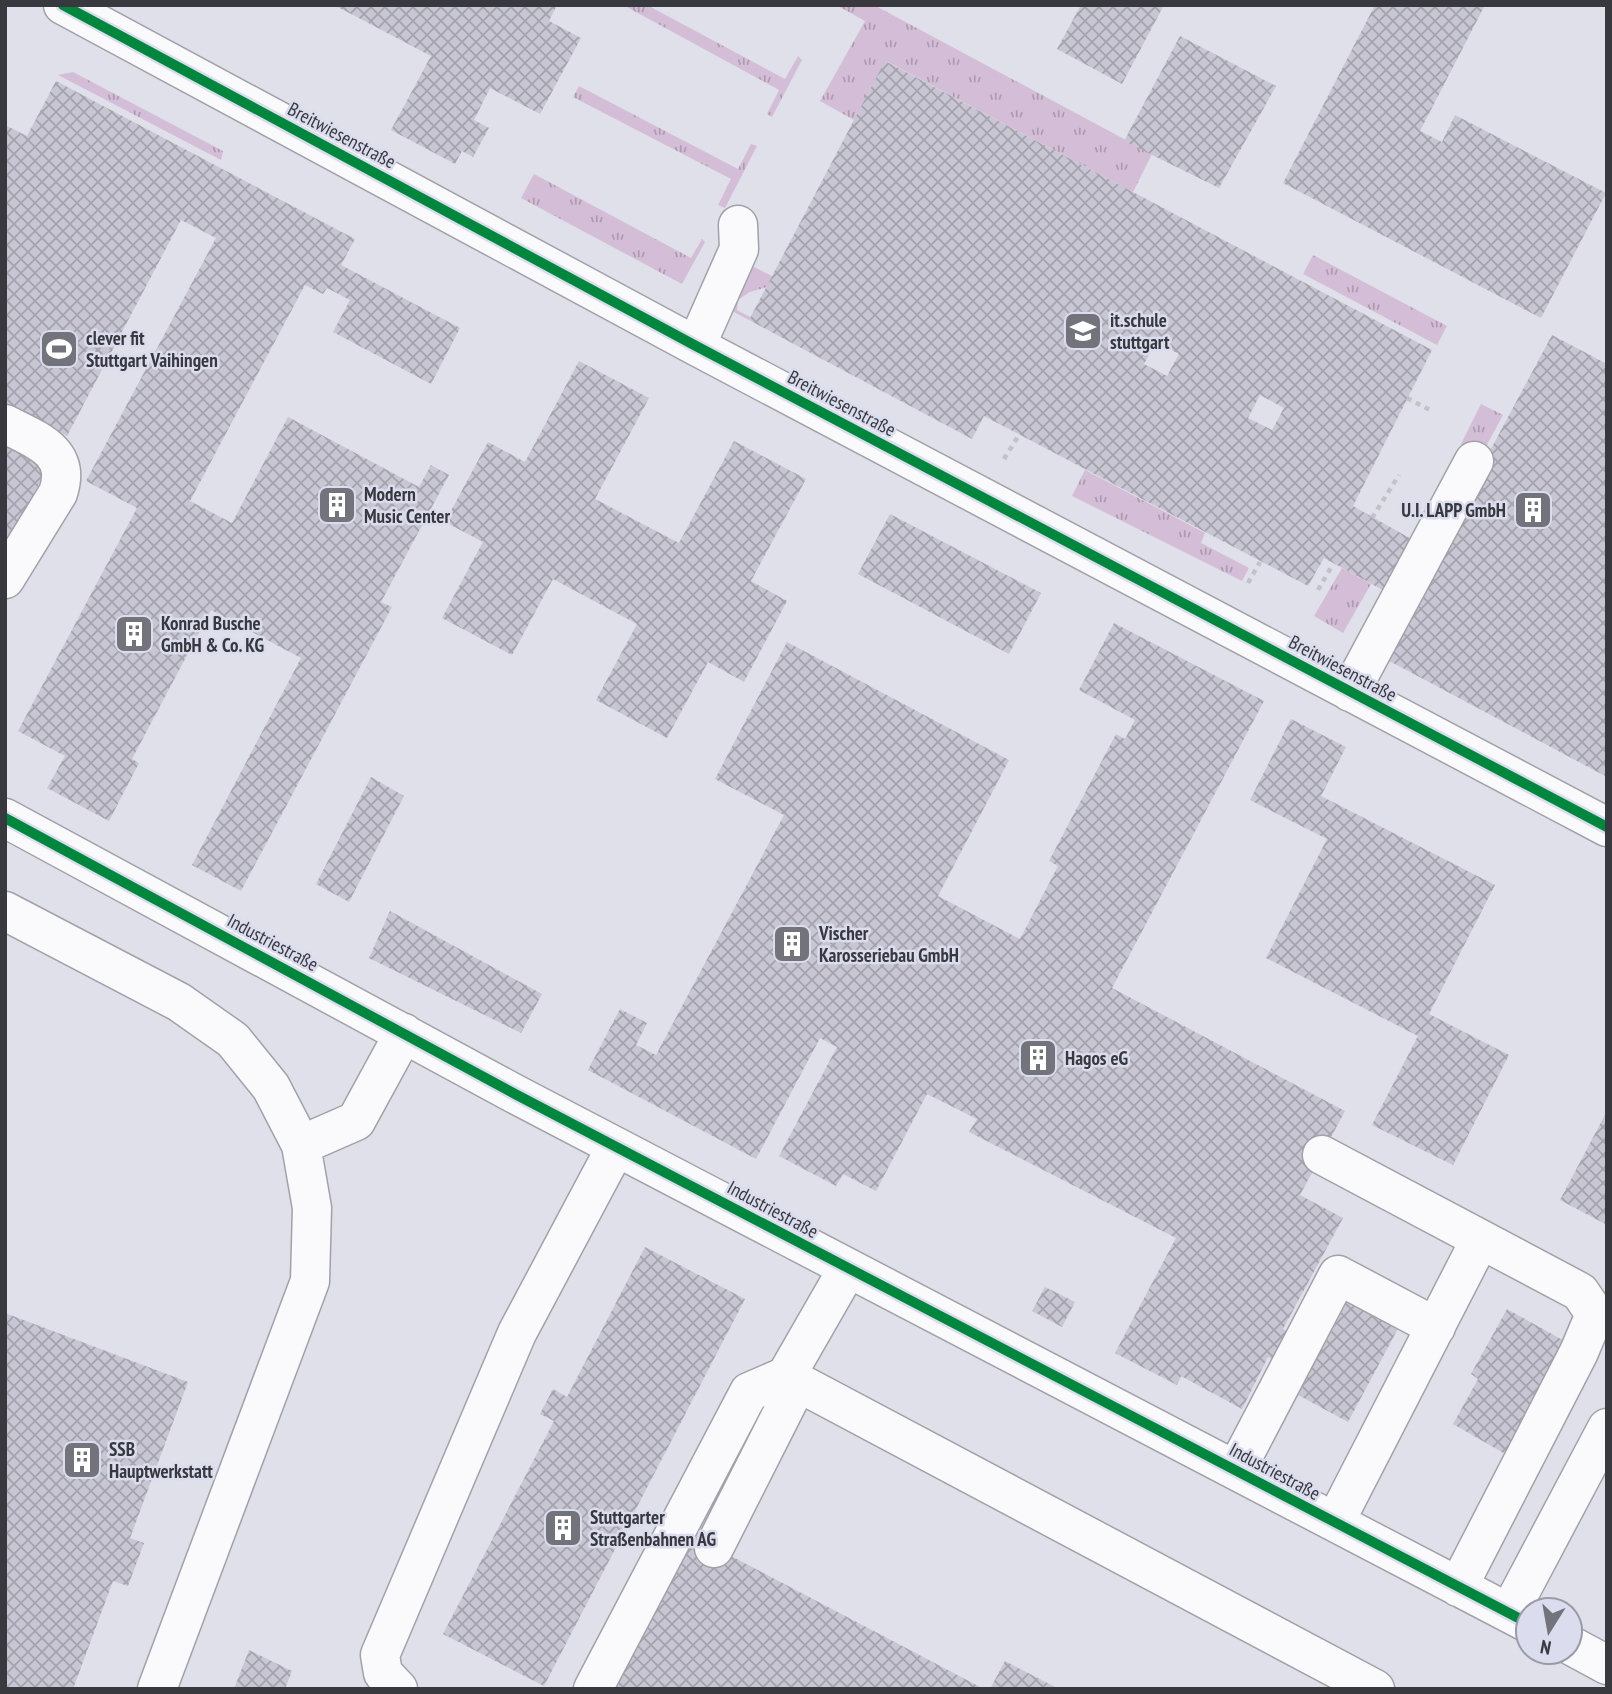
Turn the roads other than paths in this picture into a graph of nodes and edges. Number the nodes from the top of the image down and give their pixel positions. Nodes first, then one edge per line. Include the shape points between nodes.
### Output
1 (63, 5) edge
2 (5, 424) edge
3 (1474, 461) dead end
4 (5, 579) edge
5 (1350, 692) junction
6 (5, 818) edge
7 (1607, 827) edge
8 (5, 911) edge
9 (404, 1033) junction
10 (301, 1145) junction
11 (616, 1147) junction
12 (1322, 1155) dead end
13 (1480, 1240) junction
14 (848, 1268) junction
15 (1436, 1326) junction
16 (802, 1384) junction
17 (1607, 1428) edge
18 (1236, 1470) junction
19 (1335, 1522) junction
20 (724, 1553) dead end
21 (1458, 1587) junction
22 (1529, 1596) edge
23 (1514, 1615) edge
24 (1584, 1653) edge
25 (1607, 1665) edge
26 (157, 1689) edge
27 (398, 1689) edge
28 (593, 1689) edge
29 (1375, 1689) edge

1 - 5 street, Breitwiesenstraße
2 - 4 street via 42,443 62,467 62,480
3 - 5 street
5 - 7 street, Breitwiesenstraße
6 - 9 street, Industriestraße
8 - 10 street via 179,1002 233,1040 271,1087
9 - 10 street via 356,1121
9 - 11 street, Industriestraße
10 - 26 street via 313,1208 310,1281
11 - 14 street, Industriestraße
11 - 27 street via 527,1288 517,1333 380,1655 383,1674
12 - 13 street
13 - 15 street
13 - 21 street via 1580,1292 1595,1314
14 - 16 street
14 - 18 street, Industriestraße
15 - 18 street via 1338,1275
15 - 19 street
16 - 20 street
16 - 28 street via 749,1392
16 - 29 street
17 - 22 street
18 - 19 street, Industriestraße
19 - 21 street, Industriestraße
21 - 23 street, Industriestraße
24 - 25 street

